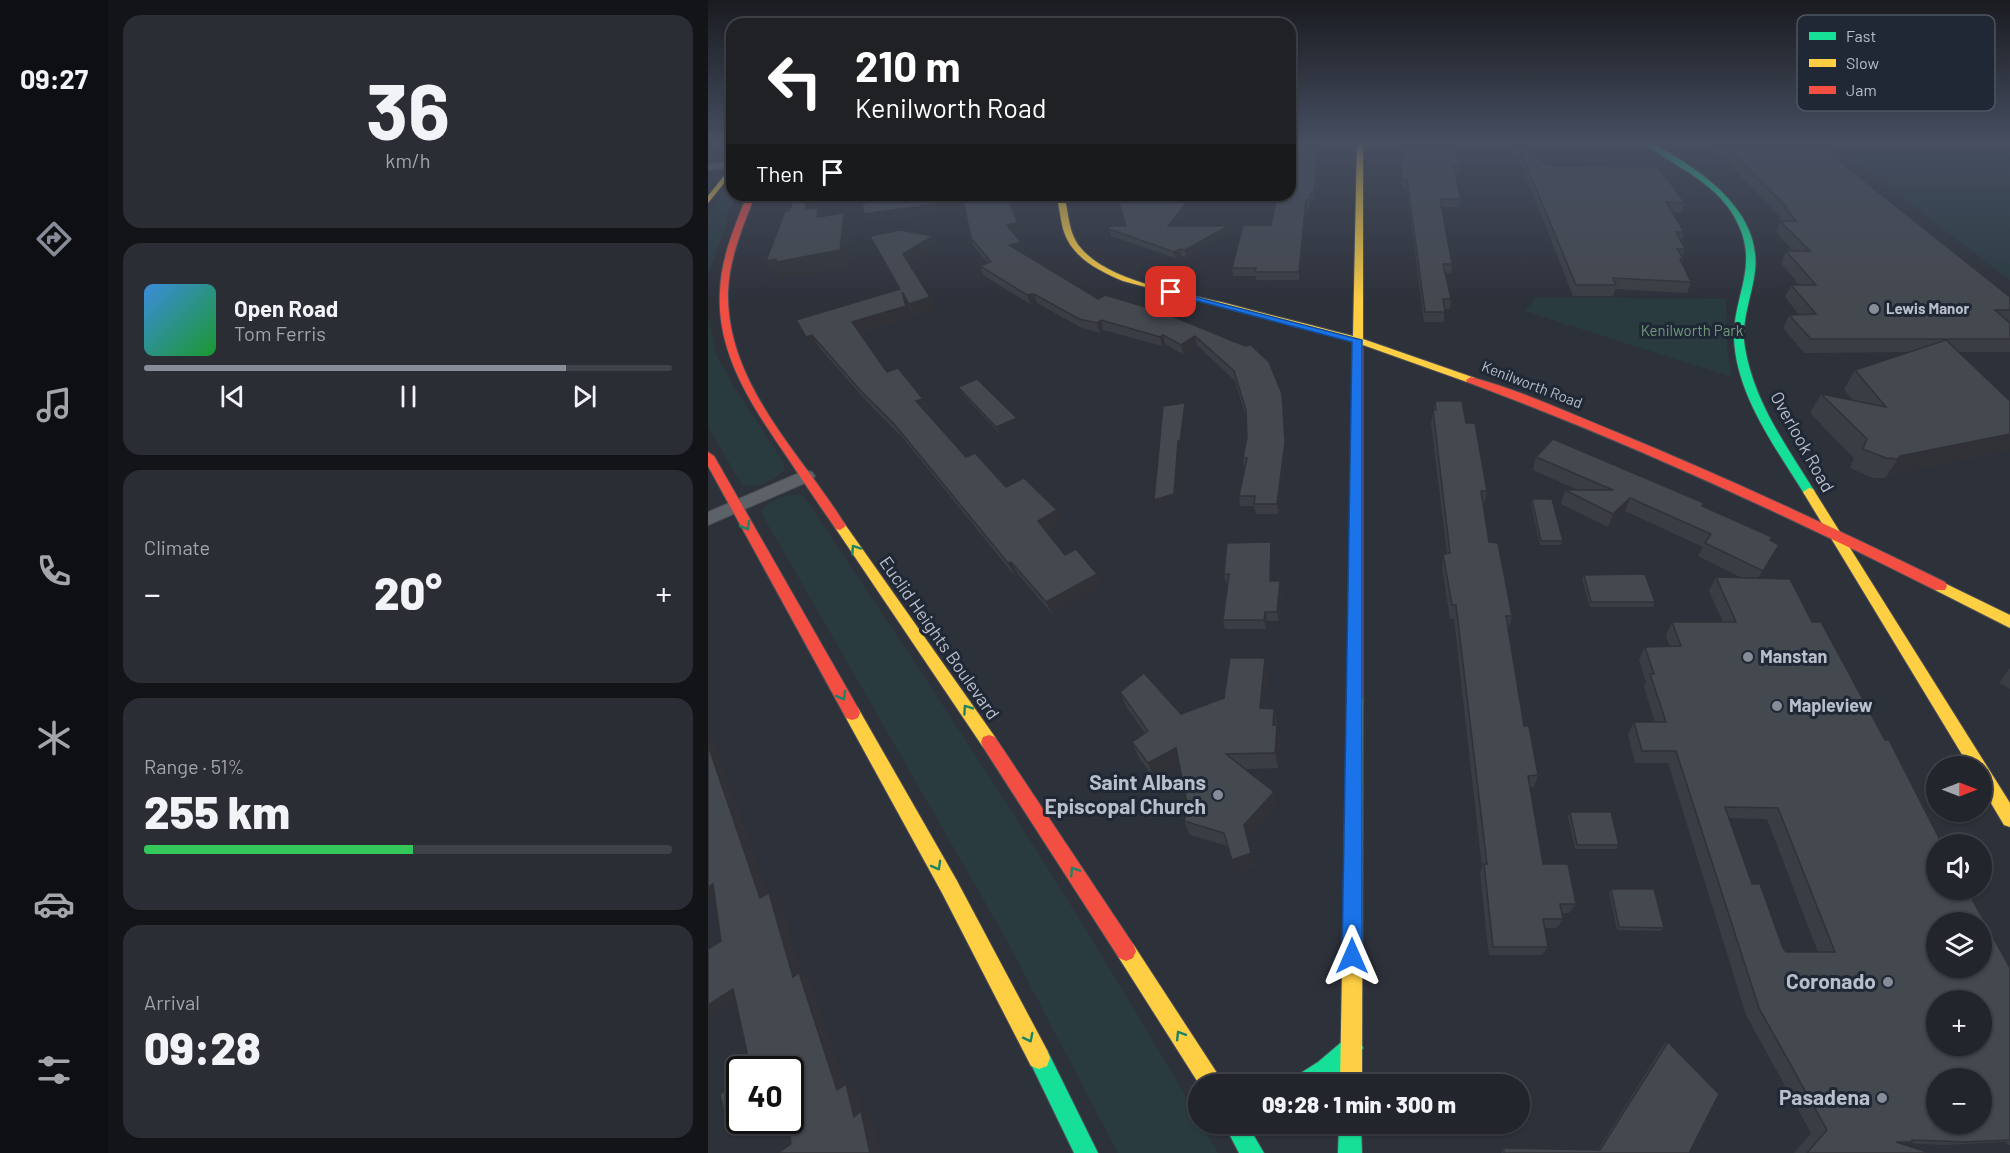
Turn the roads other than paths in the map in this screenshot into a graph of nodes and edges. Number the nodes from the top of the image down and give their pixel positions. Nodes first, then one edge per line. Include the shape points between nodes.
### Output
1 (1359, 195) edge
2 (1720, 195) edge
3 (747, 201) edge
4 (1061, 201) edge
5 (1357, 340) junction
6 (708, 456) edge
7 (806, 476) junction
8 (735, 506) junction
9 (708, 519) edge
10 (1832, 532) junction
11 (2010, 622) edge
12 (1972, 756) edge
13 (1992, 789) edge
14 (2010, 819) edge
15 (1352, 1048) junction
16 (1205, 1074) edge
17 (1320, 1074) edge
18 (1351, 1074) edge
19 (1241, 1134) edge
20 (1350, 1134) edge
21 (1086, 1153) edge
22 (1252, 1153) edge
23 (1350, 1153) edge

1 - 5 main road
2 - 10 main road, Overlook Road via 1744,232 1751,266 1738,333 1747,373 1774,436
3 - 7 main road, Euclid Heights Boulevard via 718,273 718,320 725,347 747,387
4 - 5 main road, Kenilworth Road via 1070,236 1078,249 1117,275
5 - 10 main road, Kenilworth Road via 1610,433
5 - 15 main road
6 - 8 main road
7 - 8 street
16 -> 7 main road, Euclid Heights Boulevard via 975,721
8 - 9 street
8 -> 21 main road via 949,886
10 - 11 main road, Kenilworth Road
10 - 12 main road, Overlook Road
13 - 14 main road
15 - 17 main road
15 - 18 main road
19 - 22 main road
20 - 23 main road

